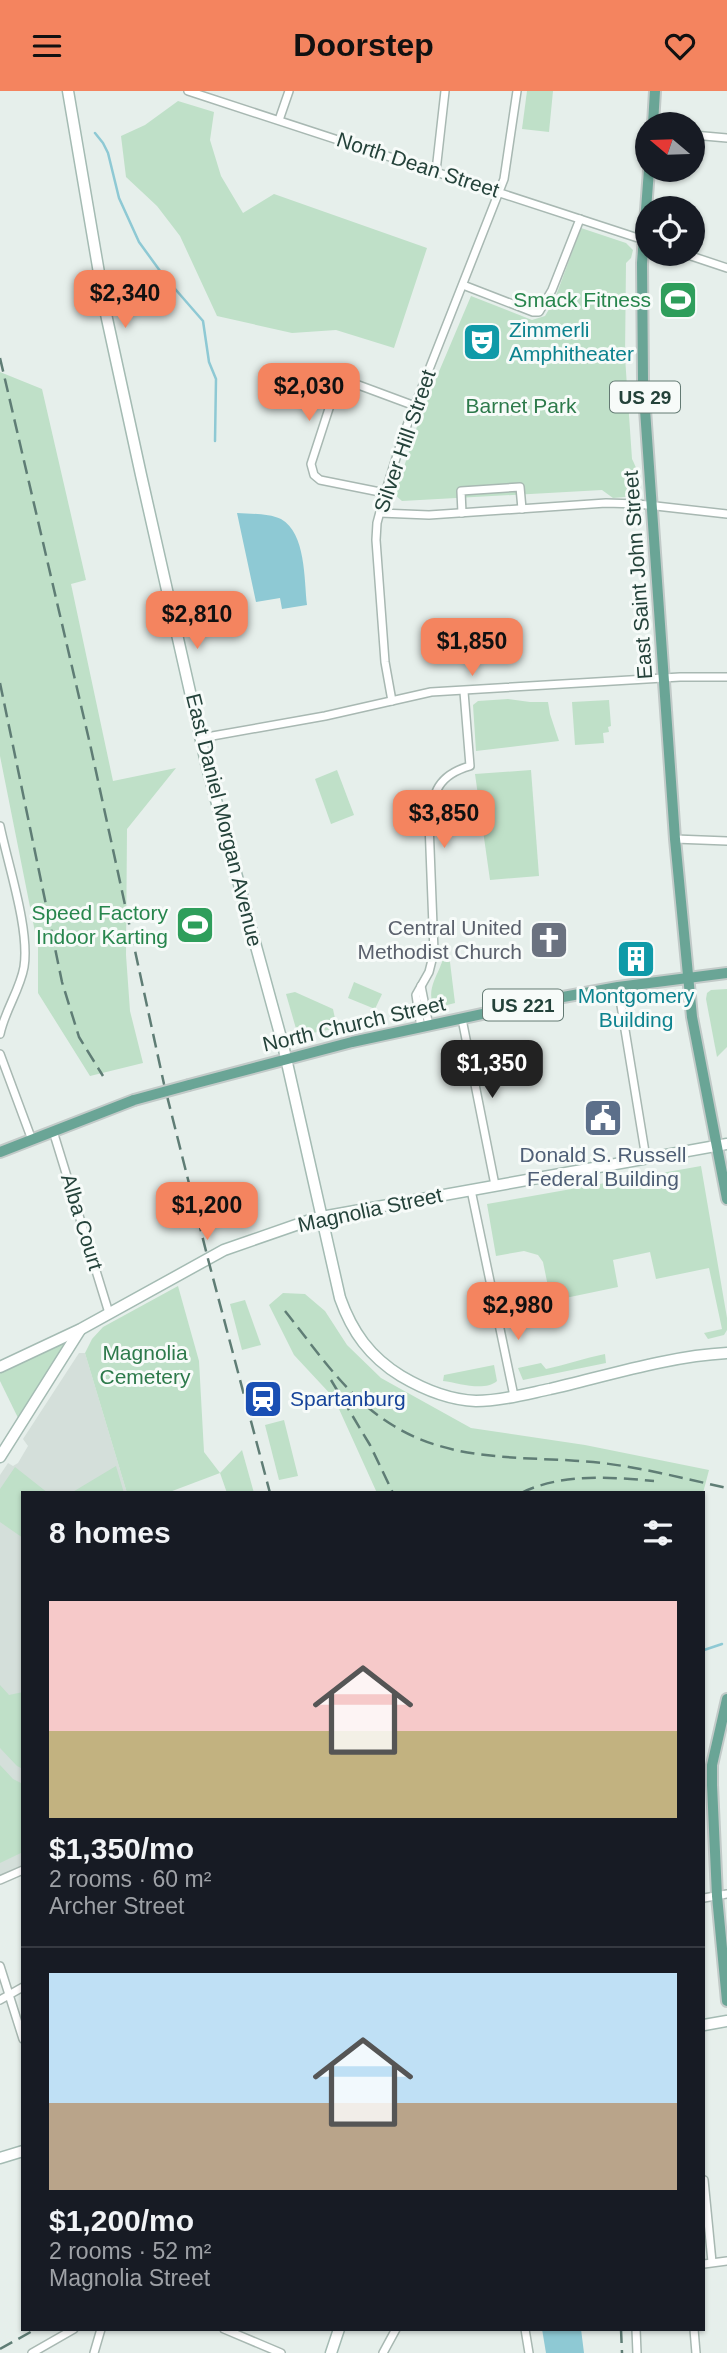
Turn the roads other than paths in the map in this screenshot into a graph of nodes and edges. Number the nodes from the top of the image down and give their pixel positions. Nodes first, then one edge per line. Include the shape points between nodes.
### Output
1 (68, 91) edge
2 (188, 91) edge
3 (289, 91) edge
4 (445, 91) edge
5 (517, 91) edge
6 (655, 91) edge
7 (654, 112) edge
8 (279, 120) junction
9 (705, 136) edge
10 (727, 138) edge
11 (436, 171) junction
12 (498, 192) junction
13 (580, 219) junction
14 (635, 236) edge
15 (705, 261) edge
16 (642, 266) edge
17 (727, 268) edge
18 (463, 285) junction
19 (415, 406) junction
20 (385, 493) junction
21 (652, 506) junction
22 (522, 509) junction
23 (380, 513) junction
24 (462, 513) junction
25 (727, 514) edge
26 (727, 677) edge
27 (664, 679) junction
28 (464, 692) junction
29 (392, 701) junction
30 (201, 738) junction
31 (0, 827) edge
32 (675, 839) junction
33 (727, 841) edge
34 (727, 973) edge
35 (688, 977) junction
36 (421, 986) junction
37 (618, 987) junction
38 (462, 1019) junction
39 (425, 1027) junction
40 (0, 1034) edge
41 (0, 1054) edge
42 (287, 1058) junction
43 (53, 1131) junction
44 (32, 1140) junction
45 (722, 1145) edge
46 (0, 1152) edge
47 (646, 1158) junction
48 (495, 1185) junction
49 (471, 1190) junction
50 (727, 1199) edge
51 (322, 1217) junction
52 (109, 1313) junction
53 (81, 1329) junction
54 (727, 1353) edge
55 (0, 1367) edge
56 (514, 1396) junction
57 (0, 1457) edge
58 (727, 1699) edge
59 (708, 1766) edge
60 (705, 1812) edge
61 (713, 1823) junction
62 (21, 1871) edge
63 (0, 1880) edge
64 (722, 1895) edge
65 (0, 1966) edge
66 (21, 1988) edge
67 (9, 1994) junction
68 (0, 2000) edge
69 (727, 2001) edge
70 (727, 2021) edge
71 (705, 2025) edge
72 (21, 2033) edge
73 (21, 2152) edge
74 (0, 2158) edge
75 (705, 2201) edge
76 (727, 2261) edge
77 (708, 2263) edge
78 (70, 2331) edge
79 (100, 2331) edge
80 (229, 2331) edge
81 (338, 2331) edge
82 (395, 2331) edge
83 (525, 2331) edge
84 (636, 2331) edge
85 (694, 2331) edge
86 (32, 2353) edge
87 (94, 2353) edge
88 (281, 2353) edge
89 (331, 2353) edge
90 (383, 2353) edge
91 (529, 2353) edge
92 (637, 2353) edge
93 (696, 2353) edge

1 - 30 main road, East Daniel Morgan Avenue via 106,314
2 - 8 street, North Dean Street
3 - 8 street
4 - 11 street
5 - 12 street, Silver Hill Street
6 - 7 main road
8 - 11 street, North Dean Street
9 - 10 street
11 - 12 street, North Dean Street
12 - 13 street, North Dean Street
12 - 18 street, Silver Hill Street
13 - 14 street, North Dean Street
13 - 18 street via 539,312
15 - 17 street
16 - 21 main road, East Saint John Street / US 29 via 643,381
18 - 19 street, Silver Hill Street
19 - 20 street, Silver Hill Street
19 - 20 street via 353,383 335,390 311,464 314,475
20 - 23 street, Silver Hill Street
21 - 22 street via 606,503
21 - 25 street
21 - 27 main road, East Saint John Street / US 29
22 - 24 street
22 - 24 street via 520,487 473,490 461,491
23 - 24 street
23 - 29 street, Silver Hill Street via 376,540
26 - 27 street
27 - 28 street
27 - 32 main road, East Saint John Street / US 29
28 - 29 street via 430,692
28 - 36 street via 470,767 447,775 431,803 434,952
29 - 30 street
30 - 42 main road, East Daniel Morgan Avenue
31 - 40 street via 25,960
32 - 33 street
32 - 35 main road, East Saint John Street / US 29
34 - 35 main road, North Church Street / US 221
35 - 37 main road, North Church Street / US 221
35 - 45 main road, US 29 via 692,1017
36 - 39 street
36 - 39 street via 416,995
37 - 38 main road, North Church Street / US 221
37 - 47 street
38 - 39 main road, North Church Street / US 221
38 - 48 street
39 - 42 main road, North Church Street / US 221
41 - 44 street
42 - 43 main road, North Church Street / US 221, bridge via 134,1100
42 - 51 main road, East Daniel Morgan Avenue
43 - 44 main road, North Church Street / US 221
43 - 52 street, Alba Court
44 - 46 main road, North Church Street / US 221
45 - 47 main road, Magnolia Street
45 - 50 main road, US 29
47 - 48 main road, Magnolia Street
48 - 49 main road, Magnolia Street
49 - 51 main road, Magnolia Street
49 - 56 street
51 - 52 main road, Magnolia Street via 230,1247
51 - 56 main road, East Daniel Morgan Avenue via 345,1311 368,1350 395,1372 435,1392 478,1401
52 - 53 main road, Magnolia Street
53 - 55 main road, Magnolia Street
53 - 57 main road
54 - 56 main road, East Daniel Morgan Avenue
58 - 59 main road
59 - 61 main road
60 - 61 main road
61 - 64 main road
62 - 63 street
64 - 69 main road
65 - 67 street
66 - 67 street
67 - 68 street
67 - 72 street
70 - 71 main road
73 - 74 main road
75 - 77 street
76 - 77 street
78 - 86 street
79 - 87 street
80 - 88 street
81 - 89 main road
82 - 90 street
83 - 91 street
84 - 92 street
85 - 93 street

